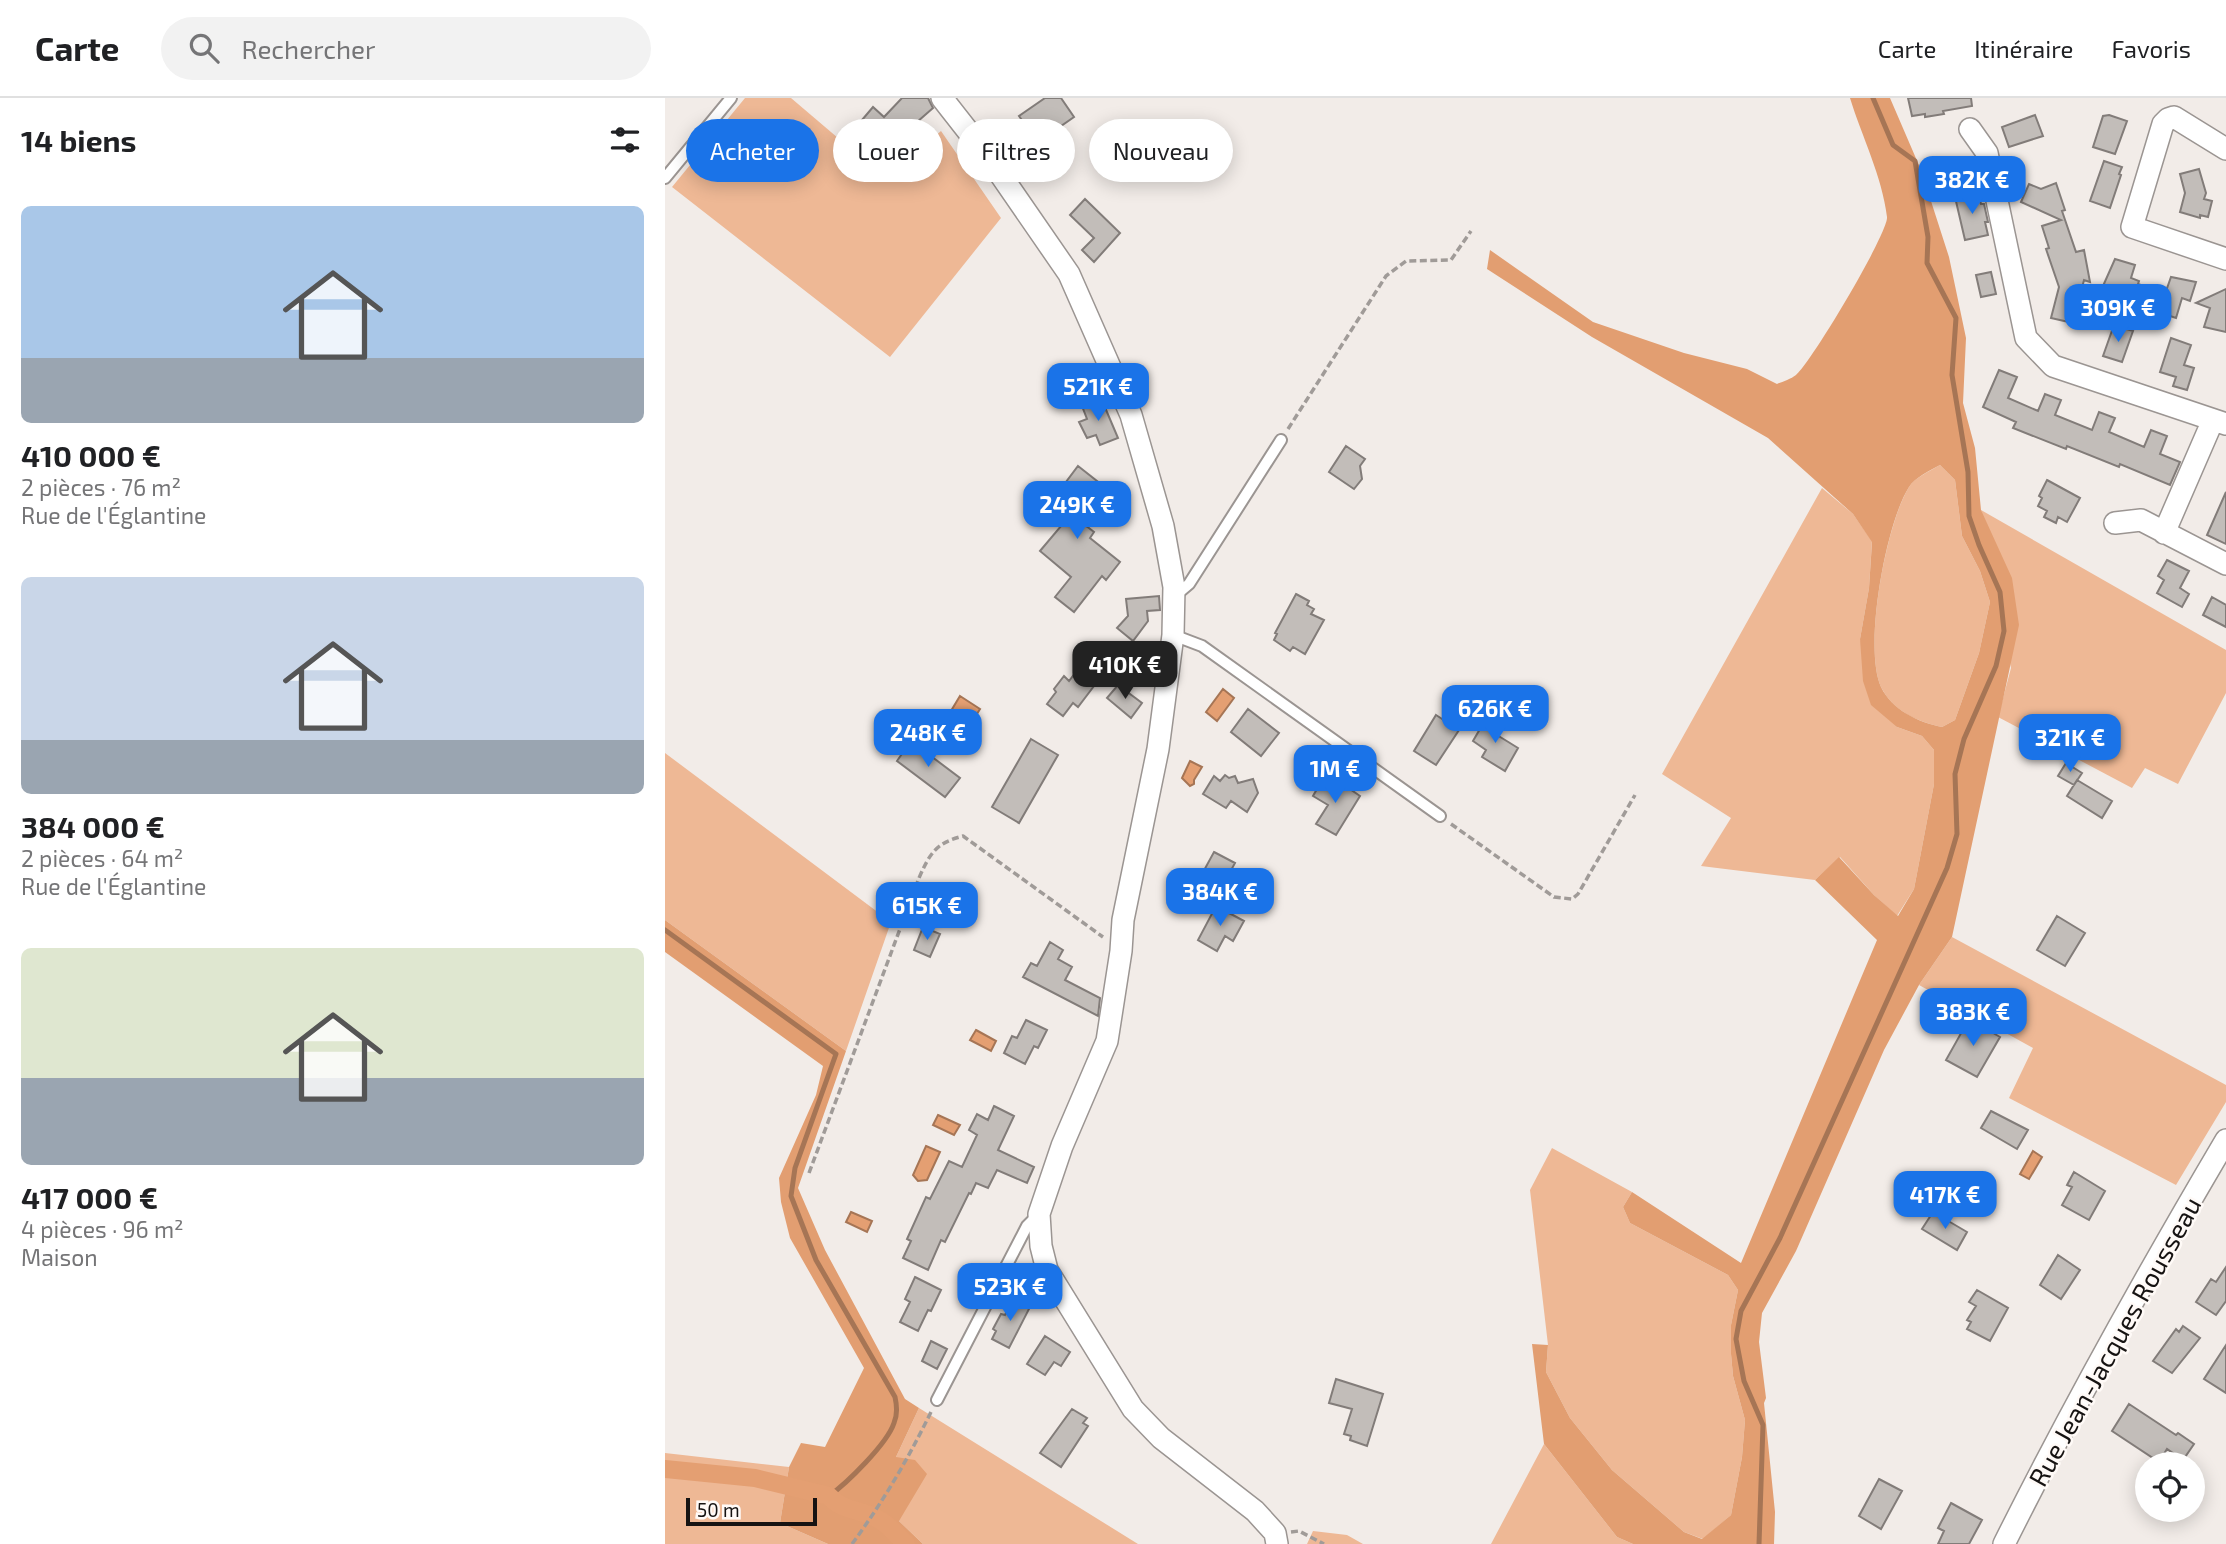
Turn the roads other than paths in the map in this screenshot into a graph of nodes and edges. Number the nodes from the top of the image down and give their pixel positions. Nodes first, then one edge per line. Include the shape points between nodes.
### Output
1 (731, 98) edge
2 (942, 98) edge
3 (1970, 129) dead end
4 (2226, 149) edge
5 (665, 178) edge
6 (2226, 259) edge
7 (2219, 422) edge
8 (1281, 440) road end
9 (2115, 523) dead end
10 (2164, 533) junction
11 (2226, 564) edge
12 (1173, 596) junction
13 (1173, 635) junction
14 (1440, 816) road end
15 (2226, 1140) edge
16 (1039, 1214) junction
17 (937, 1401) road end
18 (1276, 1539) edge
19 (2004, 1544) edge

1 - 5 lane
2 - 12 street via 1069,274 1131,415 1163,526
3 - 7 street via 1987,153 2027,338 2053,366
4 - 6 street via 2174,117 2168,119 2132,227
7 - 10 street
8 - 12 lane via 1189,583
9 - 10 street via 2141,520
10 - 11 street
12 - 13 street
13 - 14 lane via 1202,646
13 - 16 street via 1157,749 1123,920 1107,1041
15 - 19 street, Rue Jean-Jacques Rousseau via 2136,1294
16 - 17 lane via 1027,1226
16 - 18 street via 1047,1270 1133,1409 1161,1438 1255,1511

